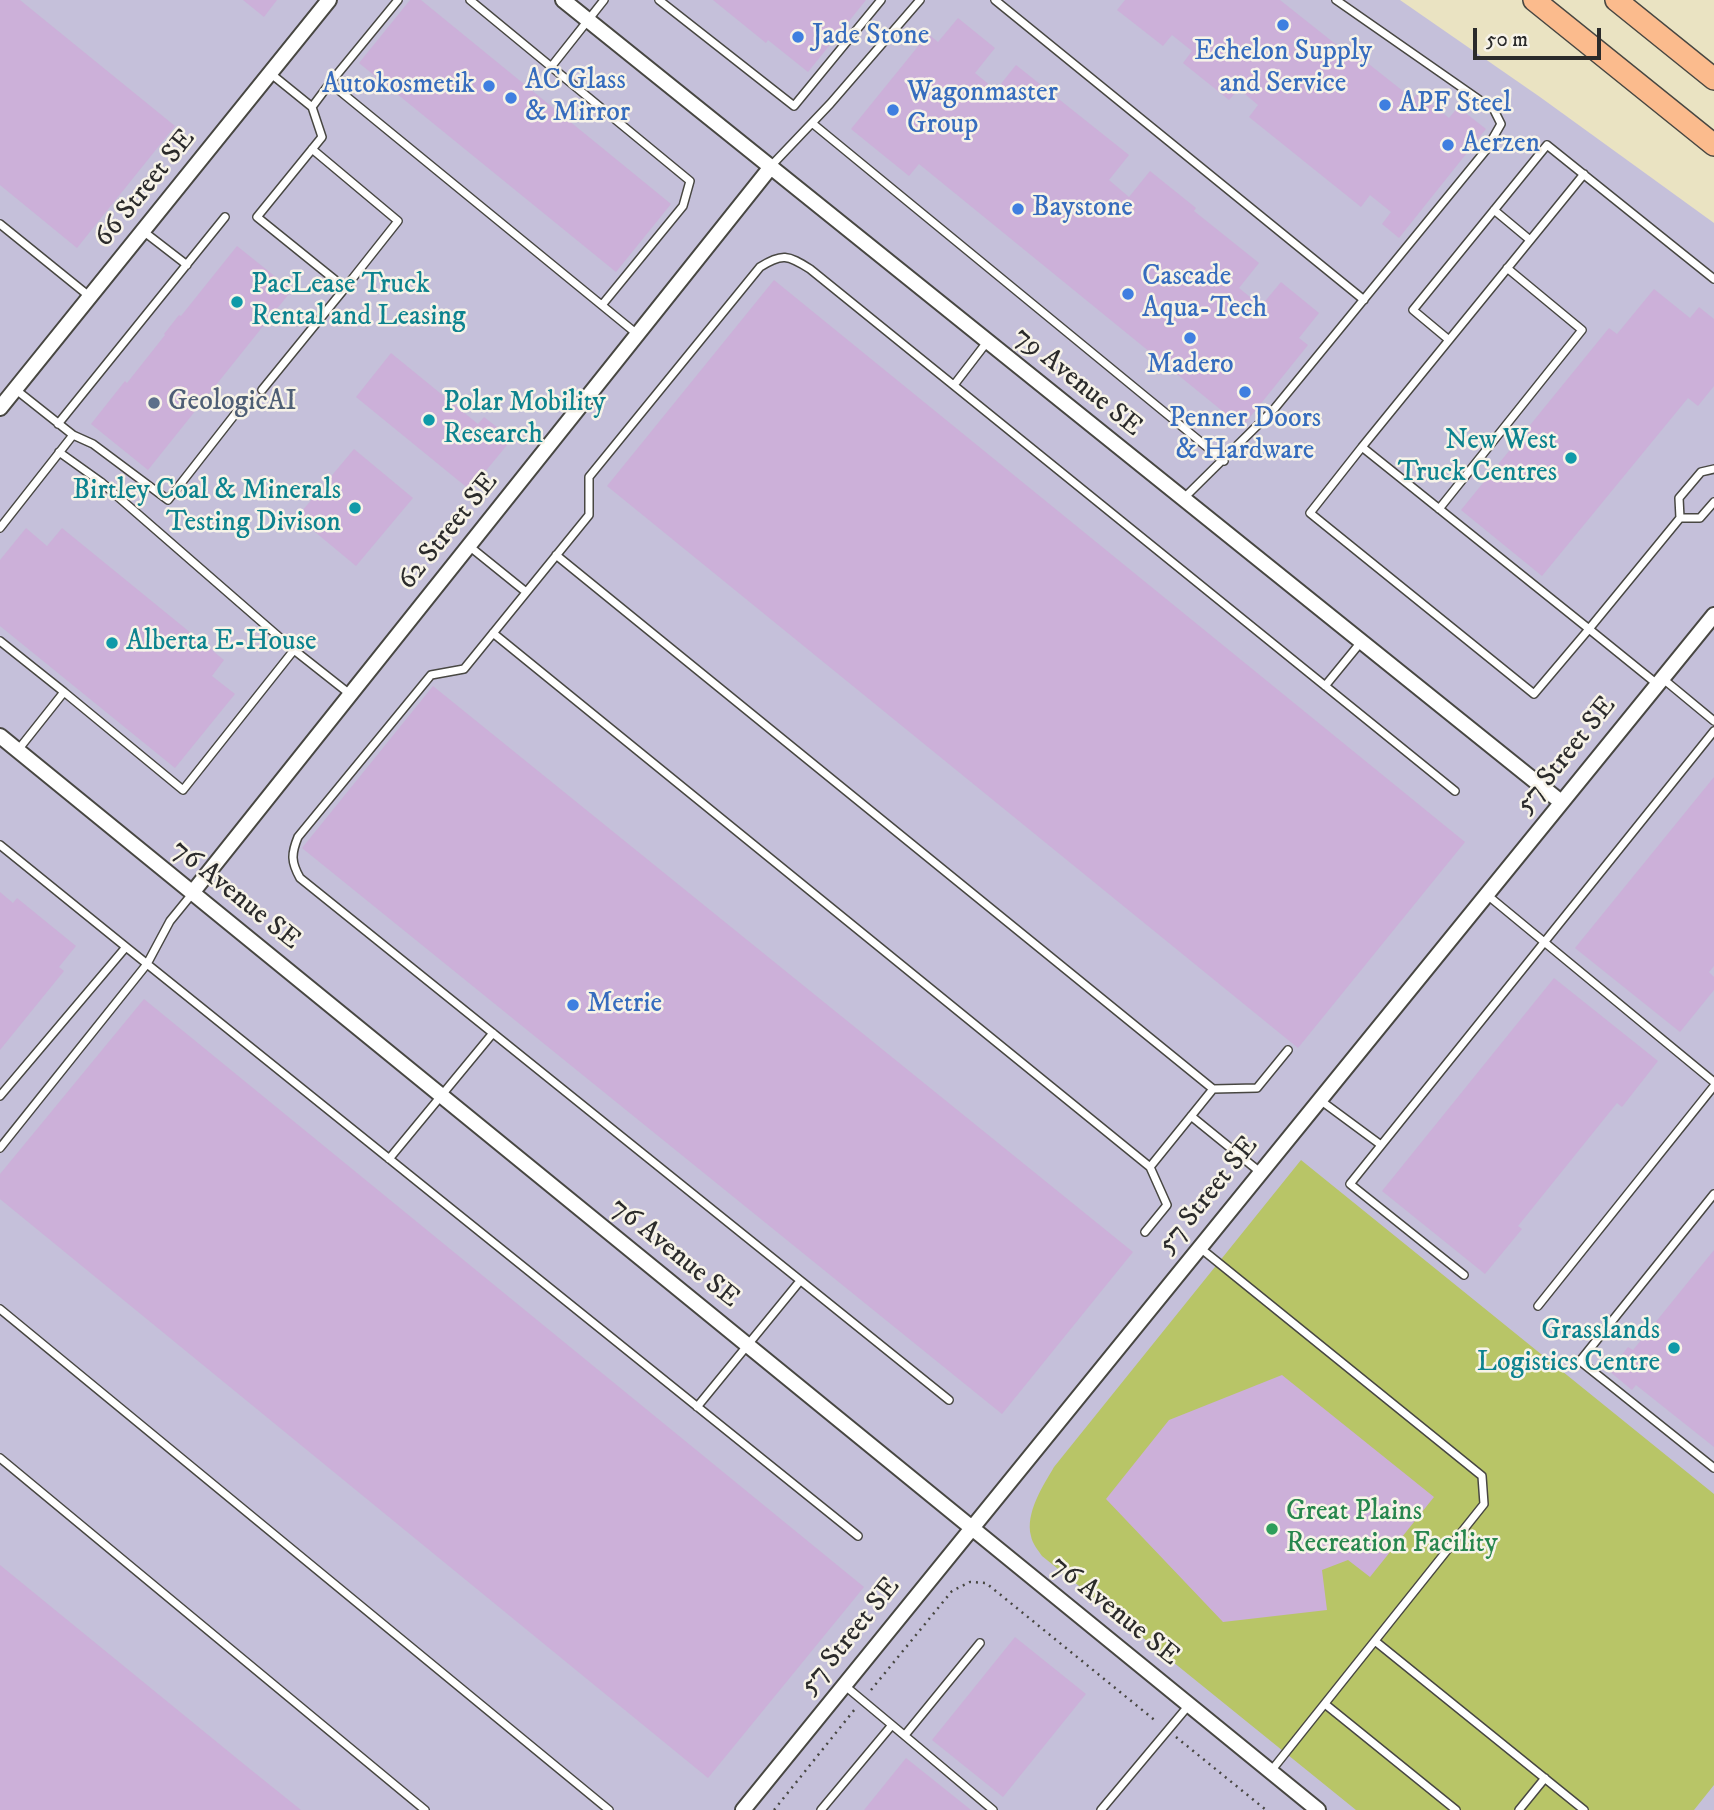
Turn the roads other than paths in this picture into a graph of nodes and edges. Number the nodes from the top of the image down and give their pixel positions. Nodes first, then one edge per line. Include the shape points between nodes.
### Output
1 (329, 0) edge
2 (398, 0) edge
3 (470, 0) edge
4 (562, 0) edge
5 (604, 0) edge
6 (659, 0) edge
7 (881, 0) edge
8 (920, 0) edge
9 (995, 0) edge
10 (1336, 0) edge
11 (1534, 0) edge
12 (1616, 0) edge
13 (588, 20) junction
14 (551, 67) junction
15 (270, 73) junction
16 (1714, 79) edge
17 (330, 83) junction
18 (312, 107) junction
19 (812, 123) junction
20 (1714, 145) edge
21 (312, 149) junction
22 (770, 168) junction
23 (1584, 174) junction
24 (1494, 210) junction
25 (225, 218) dead end
26 (0, 224) edge
27 (143, 231) junction
28 (1530, 240) junction
29 (187, 265) junction
30 (1507, 268) junction
31 (1714, 279) edge
32 (345, 288) junction
33 (90, 297) junction
34 (1364, 300) junction
35 (603, 305) junction
36 (637, 334) junction
37 (1449, 340) junction
38 (988, 342) junction
39 (954, 385) junction
40 (15, 389) junction
41 (262, 390) dead end
42 (0, 408) edge
43 (236, 413) dead end
44 (58, 424) junction
45 (73, 435) junction
46 (1362, 447) junction
47 (59, 453) junction
48 (1224, 461) junction
49 (1714, 469) edge
50 (1183, 499) junction
51 (1713, 505) edge
52 (1438, 509) junction
53 (1680, 518) junction
54 (0, 528) edge
55 (469, 546) junction
56 (556, 555) junction
57 (526, 593) junction
58 (1714, 615) edge
59 (1589, 629) junction
60 (493, 633) junction
61 (0, 641) edge
62 (1361, 642) junction
63 (294, 650) junction
64 (1660, 681) junction
65 (1325, 686) junction
66 (64, 692) junction
67 (351, 695) junction
68 (1714, 722) edge
69 (1714, 731) edge
70 (0, 736) edge
71 (18, 751) junction
72 (1455, 791) dead end
73 (1561, 802) junction
74 (0, 845) edge
75 (192, 893) junction
76 (1486, 894) junction
77 (1546, 943) junction
78 (126, 947) junction
79 (147, 964) junction
80 (493, 1033) junction
81 (1288, 1050) dead end
82 (1714, 1084) edge
83 (1213, 1089) junction
84 (0, 1096) edge
85 (442, 1096) junction
86 (1319, 1099) junction
87 (1191, 1116) junction
88 (1381, 1145) junction
89 (0, 1148) edge
90 (389, 1159) junction
91 (1150, 1167) junction
92 (1260, 1172) junction
93 (1714, 1194) edge
94 (1145, 1233) dead end
95 (1199, 1247) junction
96 (1464, 1275) dead end
97 (800, 1280) junction
98 (1538, 1306) dead end
99 (0, 1308) edge
100 (748, 1346) junction
101 (949, 1400) dead end
102 (697, 1407) junction
103 (0, 1458) edge
104 (1714, 1468) edge
105 (971, 1527) junction
106 (858, 1536) dead end
107 (1375, 1641) junction
108 (980, 1643) dead end
109 (844, 1685) junction
110 (1325, 1704) junction
111 (1189, 1705) junction
112 (892, 1725) junction
113 (905, 1735) junction
114 (1271, 1771) junction
115 (1545, 1778) junction
116 (425, 1810) edge
117 (609, 1810) edge
118 (743, 1810) edge
119 (821, 1810) edge
120 (993, 1810) edge
121 (1101, 1810) edge
122 (1318, 1810) edge
123 (1456, 1810) edge
124 (1519, 1810) edge
125 (1584, 1810) edge

1 - 15 street, 66 Street SE
2 - 17 lane
3 - 14 lane
4 - 13 street, 79 Avenue SE
5 - 13 lane
6 - 7 lane via 794,106
8 - 19 lane
9 - 34 lane
10 - 34 lane via 1494,110 1501,124 1486,149
11 - 20 main road
12 - 16 main road
13 - 14 lane
13 - 22 street, 79 Avenue SE
14 - 35 lane via 690,181 683,206
15 - 18 lane
15 - 27 street, 66 Street SE
17 - 18 lane
17 - 35 lane
18 - 21 lane via 322,137
19 - 22 lane
19 - 48 lane
21 - 32 lane via 398,220
21 - 32 lane via 257,217
22 - 36 street, 62 Street SE
22 - 38 street, 79 Avenue SE
23 - 24 lane via 1547,145
23 - 28 lane
23 - 31 lane
24 - 28 lane
24 - 37 lane via 1413,310
25 - 29 lane
26 - 33 lane
27 - 29 lane
27 - 33 street, 66 Street SE
28 - 30 lane
29 - 44 lane
30 - 37 lane
30 - 52 lane via 1582,330
32 - 41 lane
33 - 40 street, 66 Street SE
34 - 48 lane via 1275,408
35 - 36 lane
36 - 55 street, 62 Street SE
37 - 46 lane
38 - 39 lane
38 - 50 street, 79 Avenue SE
39 - 56 lane via 810,269 792,257 775,257 760,267 589,477 589,515
39 - 65 lane
40 - 42 street, 66 Street SE
40 - 44 lane
43 - 45 lane via 167,500 93,444
44 - 45 lane
45 - 47 lane
46 - 52 lane
46 - 59 lane via 1310,513 1534,694
47 - 54 lane
47 - 63 lane via 101,482
48 - 50 lane
49 - 53 lane via 1701,472 1679,498
50 - 62 street, 79 Avenue SE
51 - 53 lane via 1700,518
52 - 59 lane
53 - 59 lane
55 - 57 lane
55 - 67 street, 62 Street SE
56 - 57 lane
56 - 83 lane
57 - 60 lane
58 - 64 street, 57 Street SE
59 - 64 lane
60 - 80 lane via 464,669 431,675 298,837 292,853 300,878
60 - 91 lane
61 - 66 lane
62 - 65 lane
62 - 73 street, 79 Avenue SE
63 - 66 lane via 183,790
63 - 67 lane
64 - 68 lane
64 - 73 street, 57 Street SE
65 - 72 lane
66 - 71 lane
67 - 75 street, 62 Street SE
69 - 77 lane
70 - 71 street, 76 Avenue SE
71 - 75 street, 76 Avenue SE
73 - 76 street, 57 Street SE
74 - 78 lane
75 - 79 lane via 170,921
75 - 85 street, 76 Avenue SE
76 - 77 lane
76 - 86 street, 57 Street SE
77 - 82 lane
77 - 88 lane
78 - 79 lane
78 - 84 lane
79 - 89 lane
79 - 90 lane
80 - 85 lane
80 - 97 lane
81 - 83 lane via 1257,1088
82 - 98 lane
83 - 87 lane
85 - 90 lane
85 - 100 street, 76 Avenue SE
86 - 88 lane
86 - 92 street, 57 Street SE
87 - 91 lane
87 - 92 lane
88 - 96 lane via 1350,1184
90 - 102 lane
91 - 94 lane via 1167,1205
92 - 95 street, 57 Street SE
93 - 104 lane via 1580,1361
95 - 105 street, 57 Street SE
95 - 107 lane via 1482,1476 1484,1504
97 - 100 lane
97 - 101 lane
99 - 117 lane
100 - 102 lane
100 - 105 street, 76 Avenue SE
102 - 106 lane
103 - 116 lane
105 - 109 street, 57 Street SE
105 - 111 street, 76 Avenue SE
107 - 110 lane
107 - 115 lane
108 - 113 lane
109 - 112 lane
109 - 118 street, 57 Street SE
110 - 114 lane
110 - 123 lane
111 - 114 street, 76 Avenue SE
111 - 121 lane
112 - 113 lane
112 - 119 lane
113 - 120 lane
114 - 122 street, 76 Avenue SE
115 - 124 lane
115 - 125 lane

